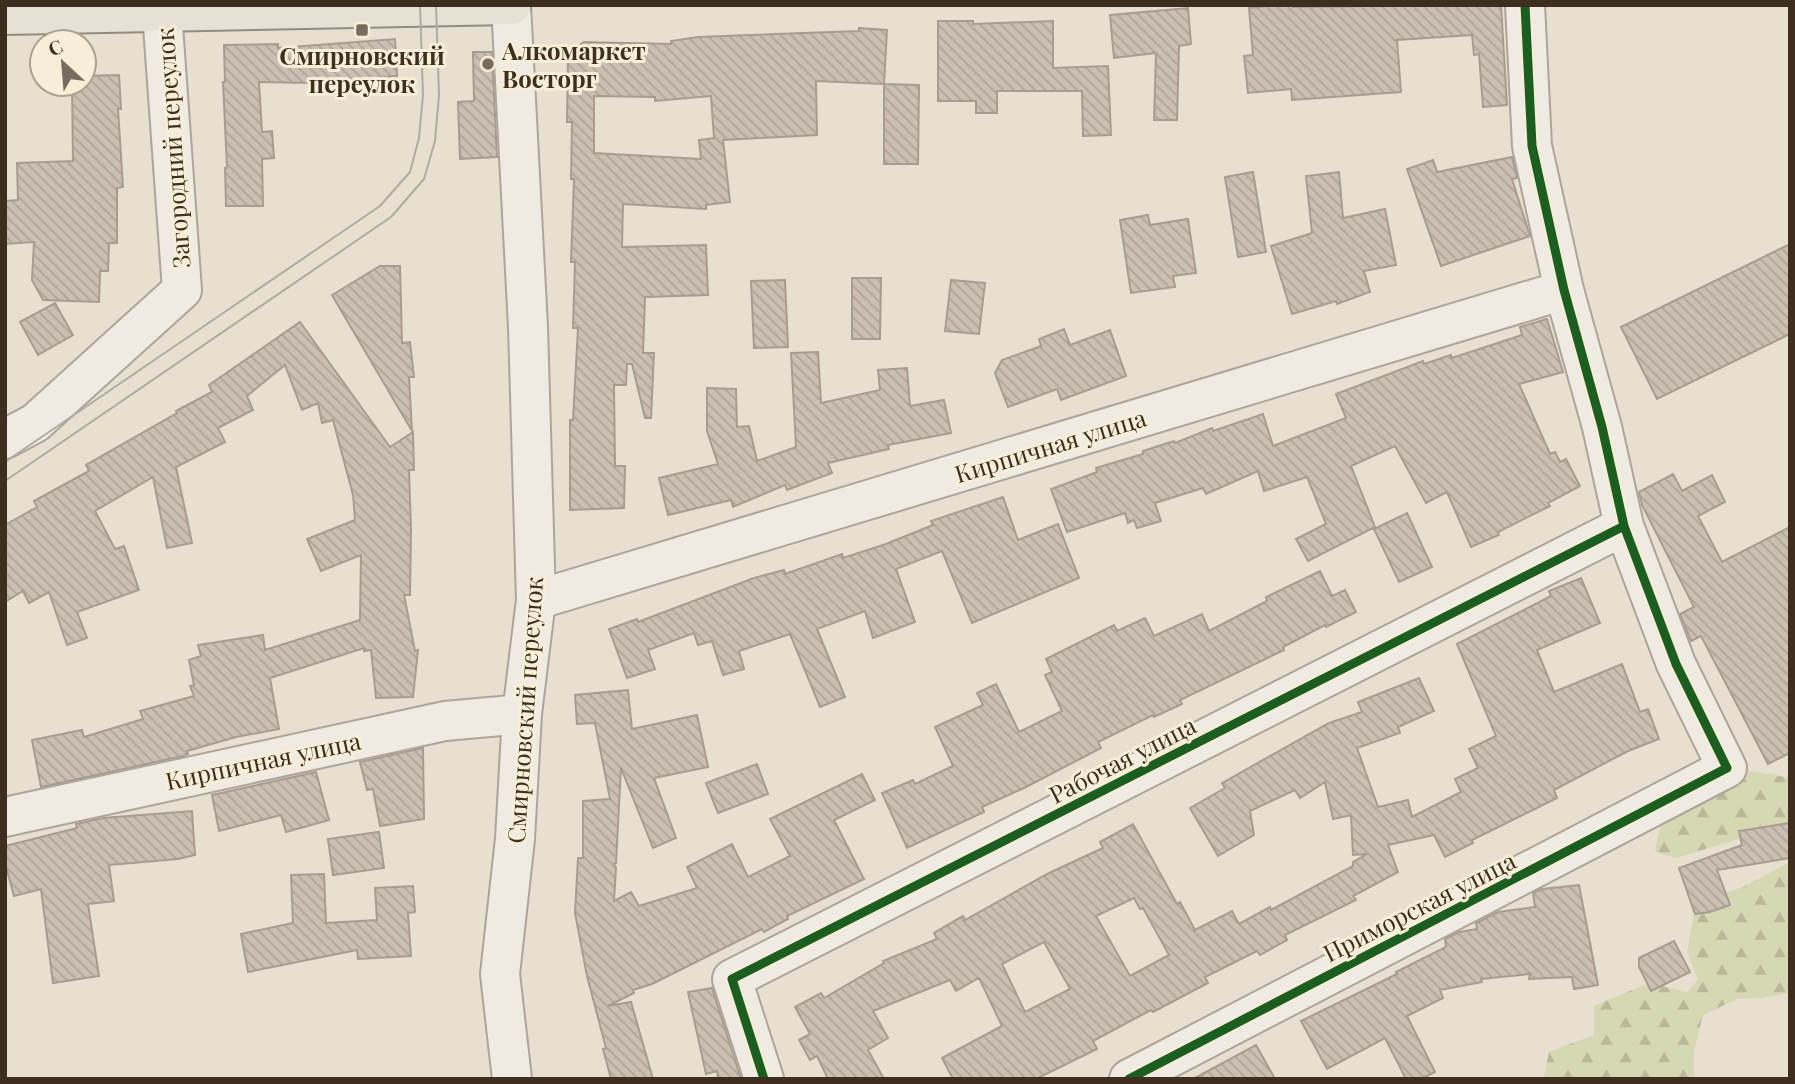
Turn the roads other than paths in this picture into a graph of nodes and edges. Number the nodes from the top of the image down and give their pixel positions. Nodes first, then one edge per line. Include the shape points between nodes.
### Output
1 (511, 5) edge
2 (1525, 5) edge
3 (163, 9) edge
4 (5, 15) edge
5 (1564, 290) junction
6 (5, 439) edge
7 (1624, 526) junction
8 (536, 600) junction
9 (522, 714) junction
10 (5, 817) edge
11 (512, 1079) edge
12 (764, 1079) edge
13 (1129, 1079) edge

1 - 3 main road
1 - 8 street, Смирновский переулок
2 - 5 street via 1532,146
3 - 4 main road
3 - 6 street, Загородний переулок via 181,290 35,423
5 - 7 street
5 - 8 street, Кирпичная улица
7 - 12 street, Рабочая улица via 732,979
7 - 13 street, Приморская улица via 1675,664 1727,768
8 - 9 street, Смирновский переулок
9 - 10 street, Кирпичная улица via 445,721
9 - 11 street, Смирновский переулок via 515,839 500,974

